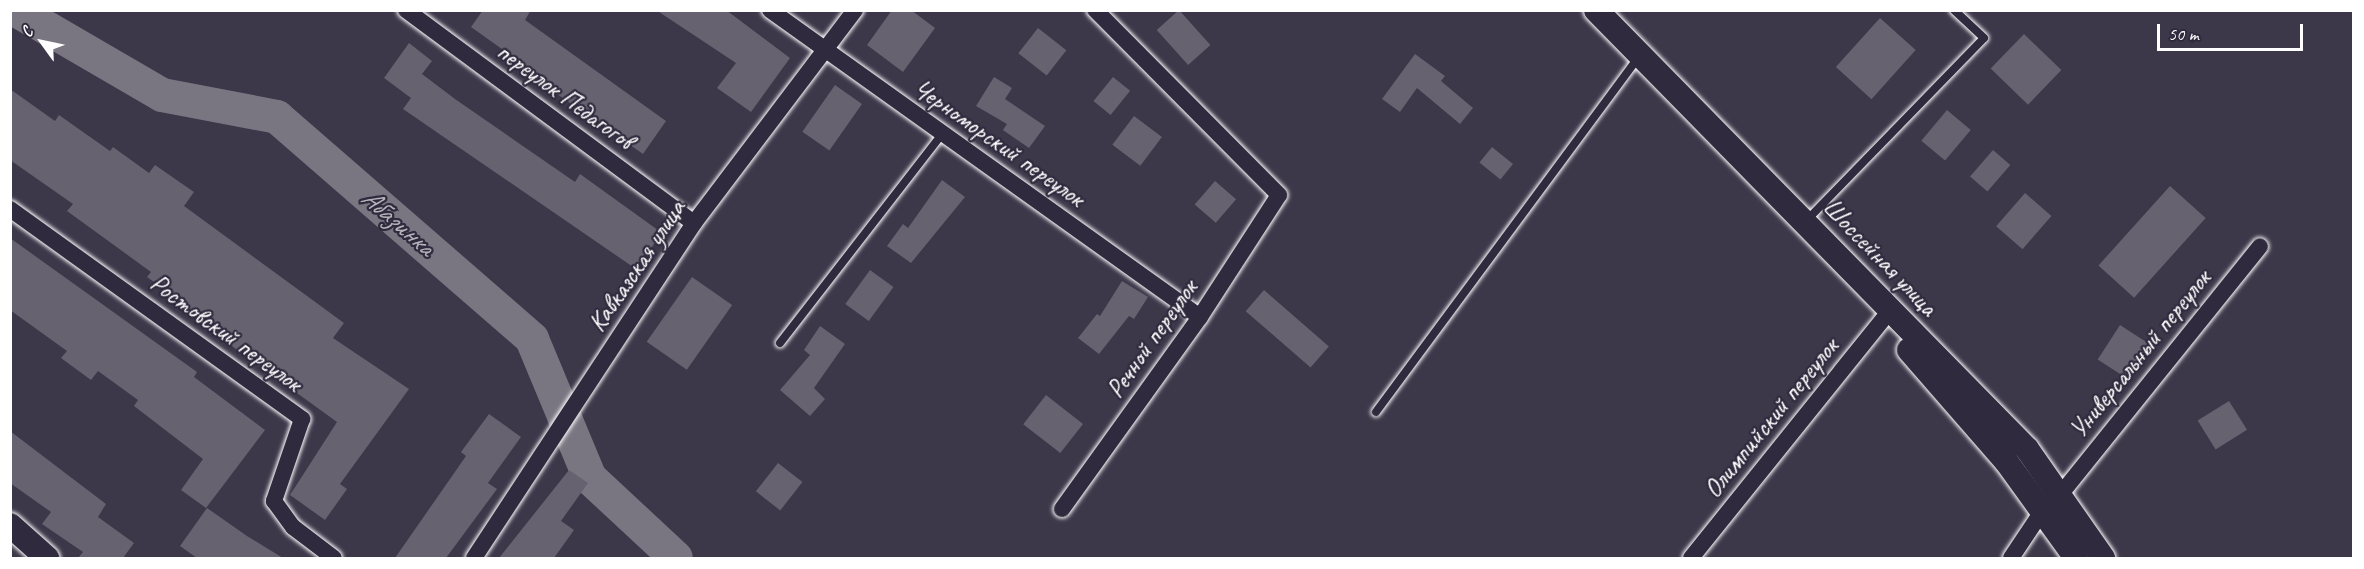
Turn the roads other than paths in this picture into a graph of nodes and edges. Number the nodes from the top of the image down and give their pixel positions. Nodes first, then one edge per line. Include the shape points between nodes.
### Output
1 (406, 10) edge
2 (770, 10) edge
3 (855, 10) edge
4 (1095, 10) edge
5 (1583, 10) edge
6 (1596, 10) edge
7 (1954, 10) edge
8 (825, 51) junction
9 (1634, 63) junction
10 (942, 134) junction
11 (10, 209) edge
12 (1806, 222) junction
13 (694, 223) junction
14 (2260, 246) dead end
15 (1887, 314) junction
16 (1200, 316) junction
17 (780, 343) dead end
18 (1376, 412) dead end
19 (2051, 502) junction
20 (1062, 509) dead end
21 (10, 525) edge
22 (47, 558) edge
23 (334, 558) edge
24 (474, 558) edge
25 (1691, 558) edge
26 (2011, 558) edge
27 (2076, 558) edge
28 (2103, 558) edge

1 - 13 street, переулок Педагогов
2 - 8 street, Черноморский переулок
3 - 8 street, Кавказская улица
4 - 16 street, Речной переулок via 1279,195
5 - 9 main road, Шоссейная улица
6 - 12 main road, Шоссейная улица
7 - 12 lane via 1984,38
8 - 10 street, Черноморский переулок
8 - 13 street, Кавказская улица
9 - 15 main road, Шоссейная улица
9 - 18 lane
10 - 16 street, Черноморский переулок
10 - 17 lane
11 - 23 street, Ростовский переулок via 302,419 274,501 293,527
12 - 15 main road, Шоссейная улица
13 - 24 street, Кавказская улица
14 - 19 street, Универсальный переулок
15 - 19 main road, Шоссейная улица via 2006,461
15 - 25 street, Олимпийский переулок
16 - 20 street, Речной переулок
19 - 26 street, Универсальный переулок
19 - 27 main road, Шоссейная улица
19 - 28 main road, Шоссейная улица
21 - 22 main road

